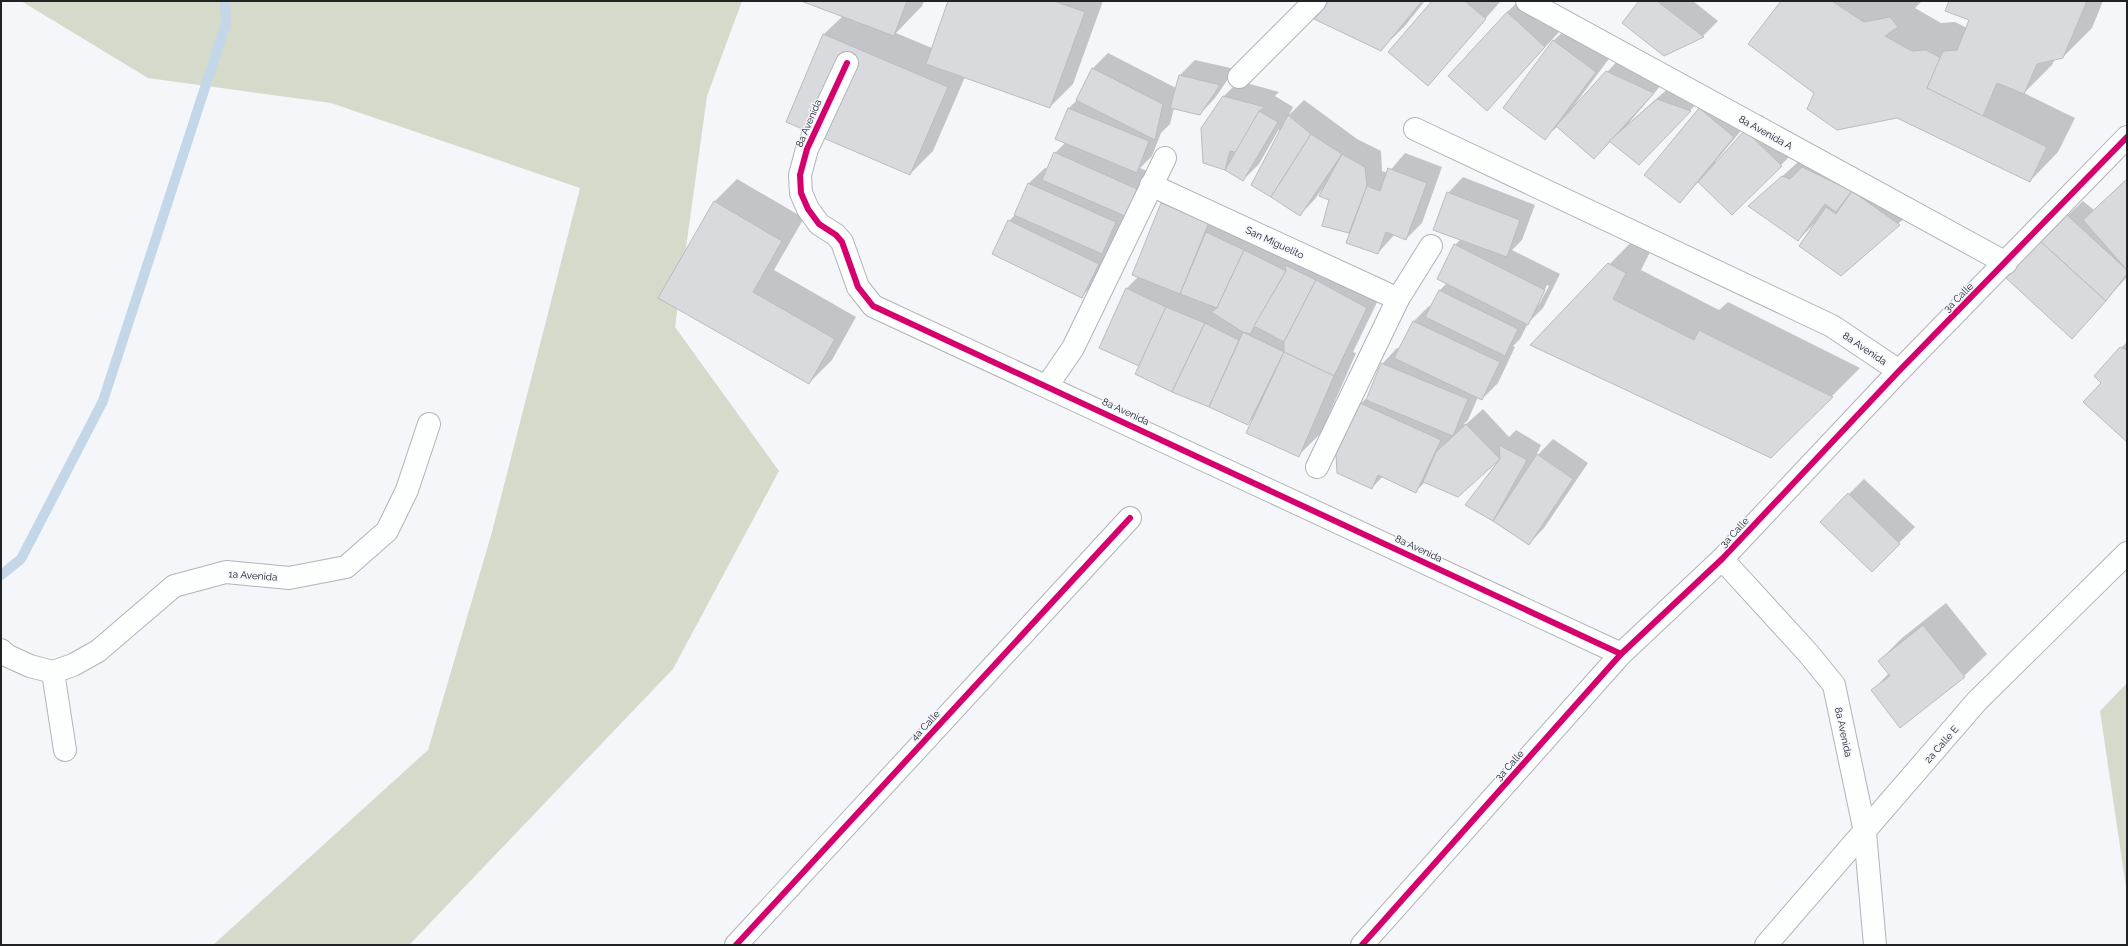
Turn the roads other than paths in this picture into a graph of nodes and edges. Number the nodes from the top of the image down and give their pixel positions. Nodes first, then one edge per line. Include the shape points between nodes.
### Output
1 (1315, 1) edge
2 (1527, 1) edge
3 (847, 63) dead end
4 (1239, 77) dead end
5 (1415, 129) dead end
6 (2127, 137) edge
7 (1165, 158) dead end
8 (1151, 185) junction
9 (1431, 246) dead end
10 (2006, 263) junction
11 (1398, 300) junction
12 (1899, 371) junction
13 (1047, 386) junction
14 (429, 424) dead end
15 (1317, 467) dead end
16 (1130, 518) dead end
17 (2127, 553) edge
18 (1722, 559) junction
19 (1, 650) edge
20 (1621, 654) junction
21 (53, 672) junction
22 (65, 750) dead end
23 (1865, 832) junction
24 (736, 945) edge
25 (1362, 945) edge
26 (1766, 945) edge
27 (1875, 945) edge

1 - 4 street
2 - 10 street, 8a Avenida A
3 - 13 street, 8a Avenida via 806,149 800,175 801,193 808,209 819,224 842,242 858,287 873,306
5 - 12 street, 8a Avenida via 1832,326
6 - 10 street, 3a Calle
7 - 8 street
8 - 11 street, San Miguelito
8 - 13 street via 1073,348
9 - 11 street
10 - 12 street, 3a Calle
11 - 15 street
12 - 18 street, 3a Calle
13 - 20 street, 8a Avenida
14 - 21 street, 1a Avenida via 407,490 387,531 346,567 289,578 226,572 174,586 98,651 73,666
16 - 24 street, 4a Calle
17 - 23 street, 2a Calle E via 1977,701
18 - 20 street, 3a Calle
18 - 23 street, 8a Avenida via 1834,685
19 - 21 street via 30,666
20 - 25 street, 3a Calle
21 - 22 street
23 - 26 street, 2a Calle E
23 - 27 street, 8a Avenida

